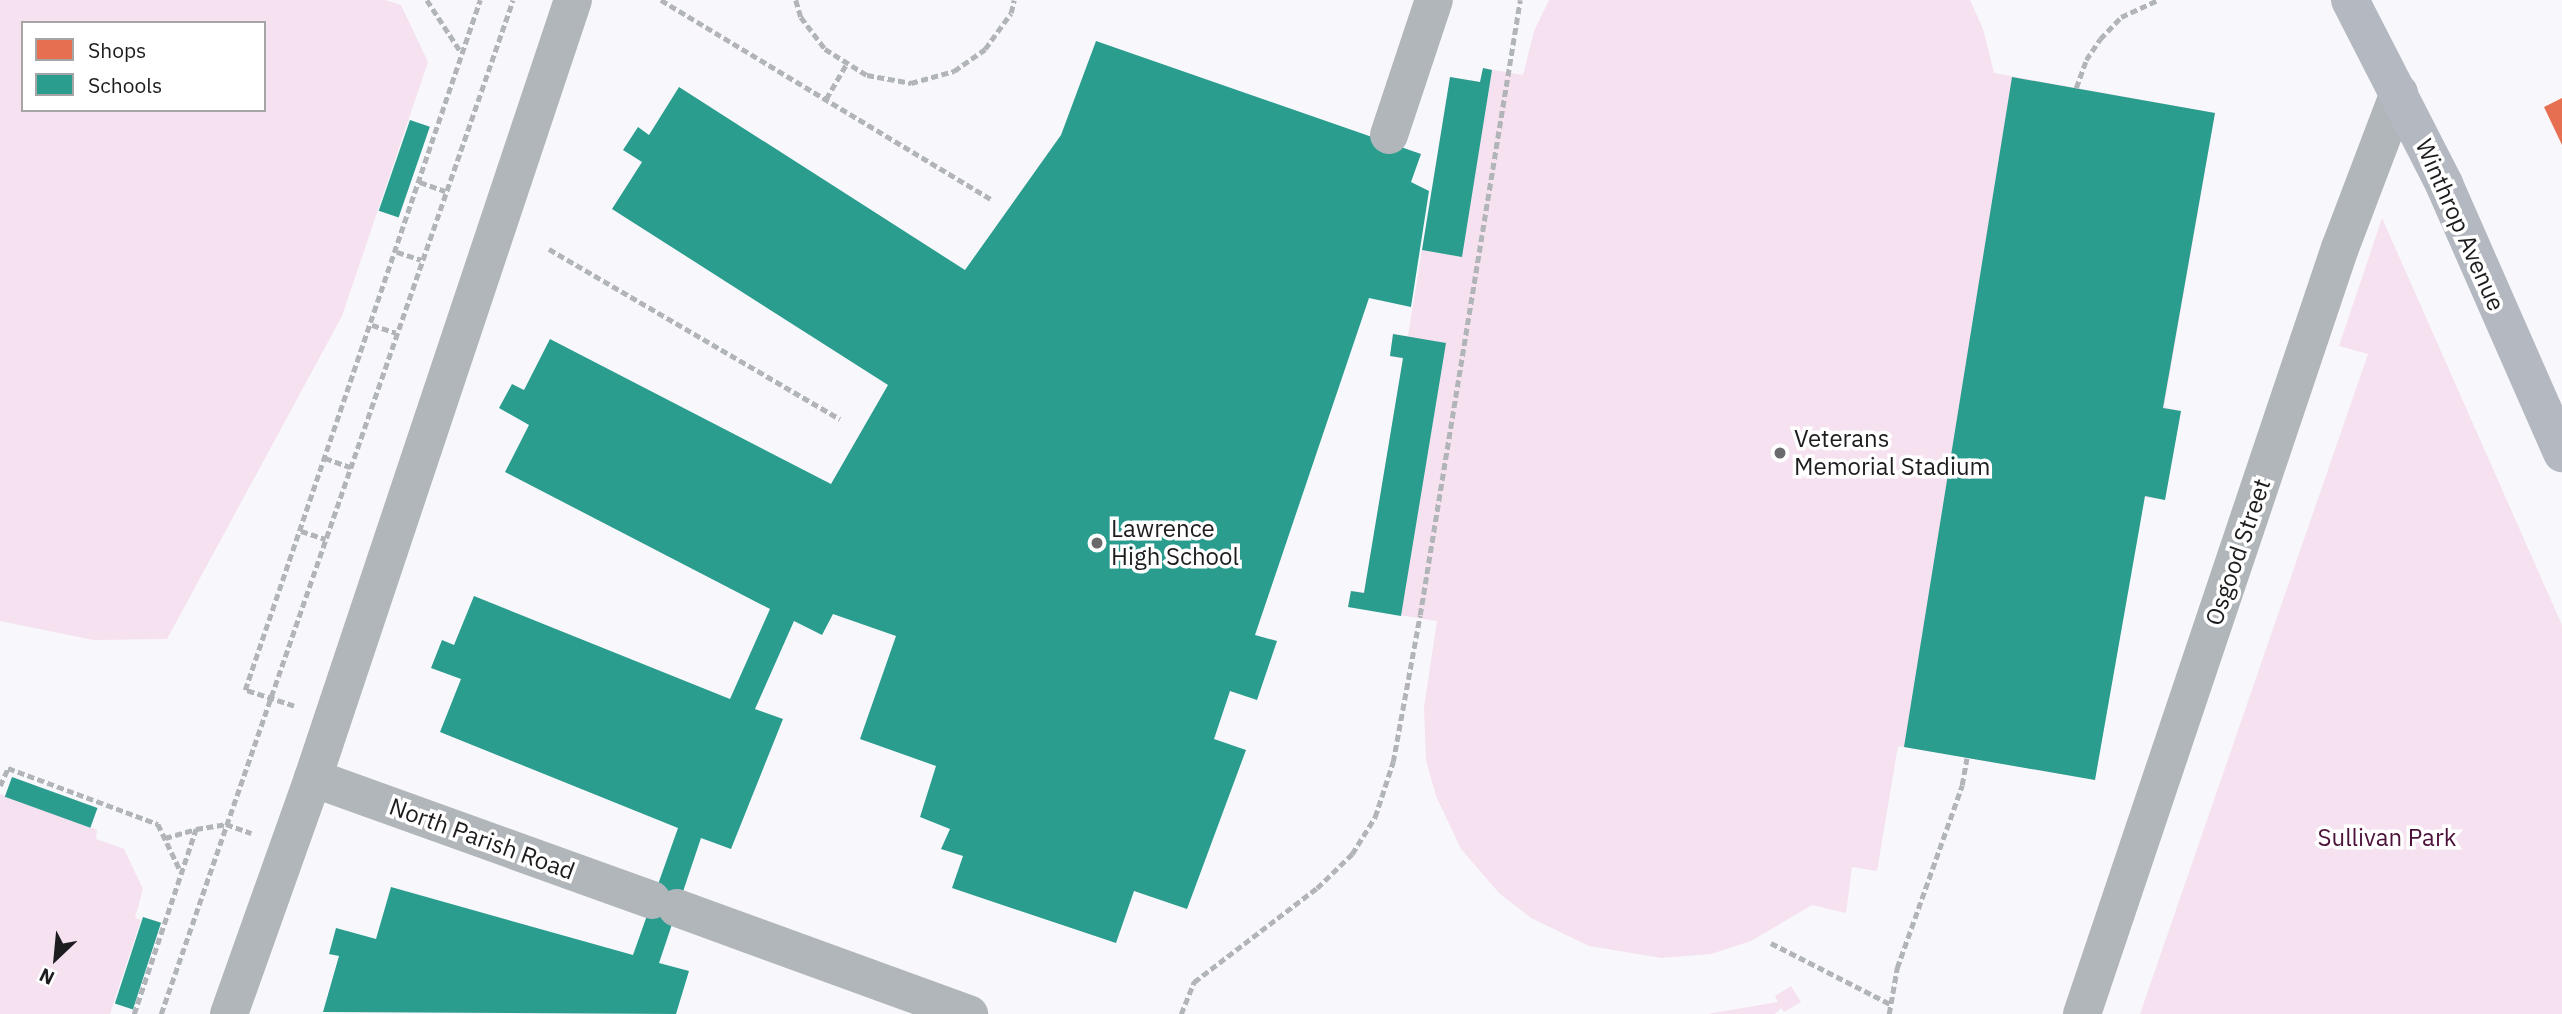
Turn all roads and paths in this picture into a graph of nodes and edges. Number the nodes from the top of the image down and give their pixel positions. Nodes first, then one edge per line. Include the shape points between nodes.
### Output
1 (428, 0) edge
2 (480, 0) edge
3 (513, 0) edge
4 (573, 0) edge
5 (661, 0) edge
6 (796, 0) edge
7 (1014, 0) edge
8 (1434, 0) edge
9 (1520, 0) edge
10 (2158, 0) edge
11 (2350, 0) edge
12 (462, 53) junction
13 (846, 63) junction
14 (2076, 88) dead end
15 (2399, 93) junction
16 (826, 99) junction
17 (1389, 135) dead end
18 (419, 182) junction
19 (445, 191) junction
20 (992, 199) dead end
21 (549, 249) dead end
22 (397, 252) junction
23 (421, 260) junction
24 (372, 326) junction
25 (397, 333) junction
26 (840, 419) dead end
27 (2562, 453) edge
28 (325, 458) junction
29 (350, 467) junction
30 (300, 531) junction
31 (326, 539) junction
32 (271, 698) junction
33 (304, 709) dead end
34 (1967, 758) dead end
35 (313, 778) junction
36 (0, 786) edge
37 (226, 824) junction
38 (196, 829) junction
39 (258, 835) dead end
40 (165, 838) junction
41 (182, 872) junction
42 (1771, 943) dead end
43 (1890, 1004) junction
44 (134, 1014) edge
45 (161, 1014) edge
46 (229, 1014) edge
47 (969, 1014) edge
48 (1181, 1014) edge
49 (1889, 1014) edge
50 (2082, 1014) edge

1 - 12 path
2 - 12 path
3 - 19 path
4 - 35 street
5 - 16 path
6 - 13 path via 801,17 825,49
7 - 13 path via 1011,13 985,49 954,71 911,83 867,75
8 - 17 street
9 - 48 path via 1420,615 1393,762 1375,817 1352,854 1317,888 1194,982
10 - 14 path via 2121,18 2100,38
11 - 15 main road, Winthrop Avenue
12 - 18 path
13 - 16 path
15 - 27 main road, Winthrop Avenue
15 - 50 street, Osgood Street via 2340,248
16 - 20 path
18 - 19 path
18 - 22 path
19 - 23 path
21 - 26 path
22 - 23 path
22 - 24 path
23 - 25 path
24 - 25 path
24 - 28 path
25 - 29 path
28 - 29 path
28 - 30 path
29 - 31 path
30 - 31 path
30 - 32 path via 246,690
31 - 32 path
32 - 33 path
32 - 37 path
34 - 43 path via 1962,785 1897,968
35 - 46 street
35 - 47 street, North Parish Road
36 - 40 path via 8,768 158,824
37 - 38 path
37 - 39 path
37 - 45 path
38 - 40 path
38 - 41 path
40 - 41 path
41 - 44 path
42 - 43 path
43 - 49 path

